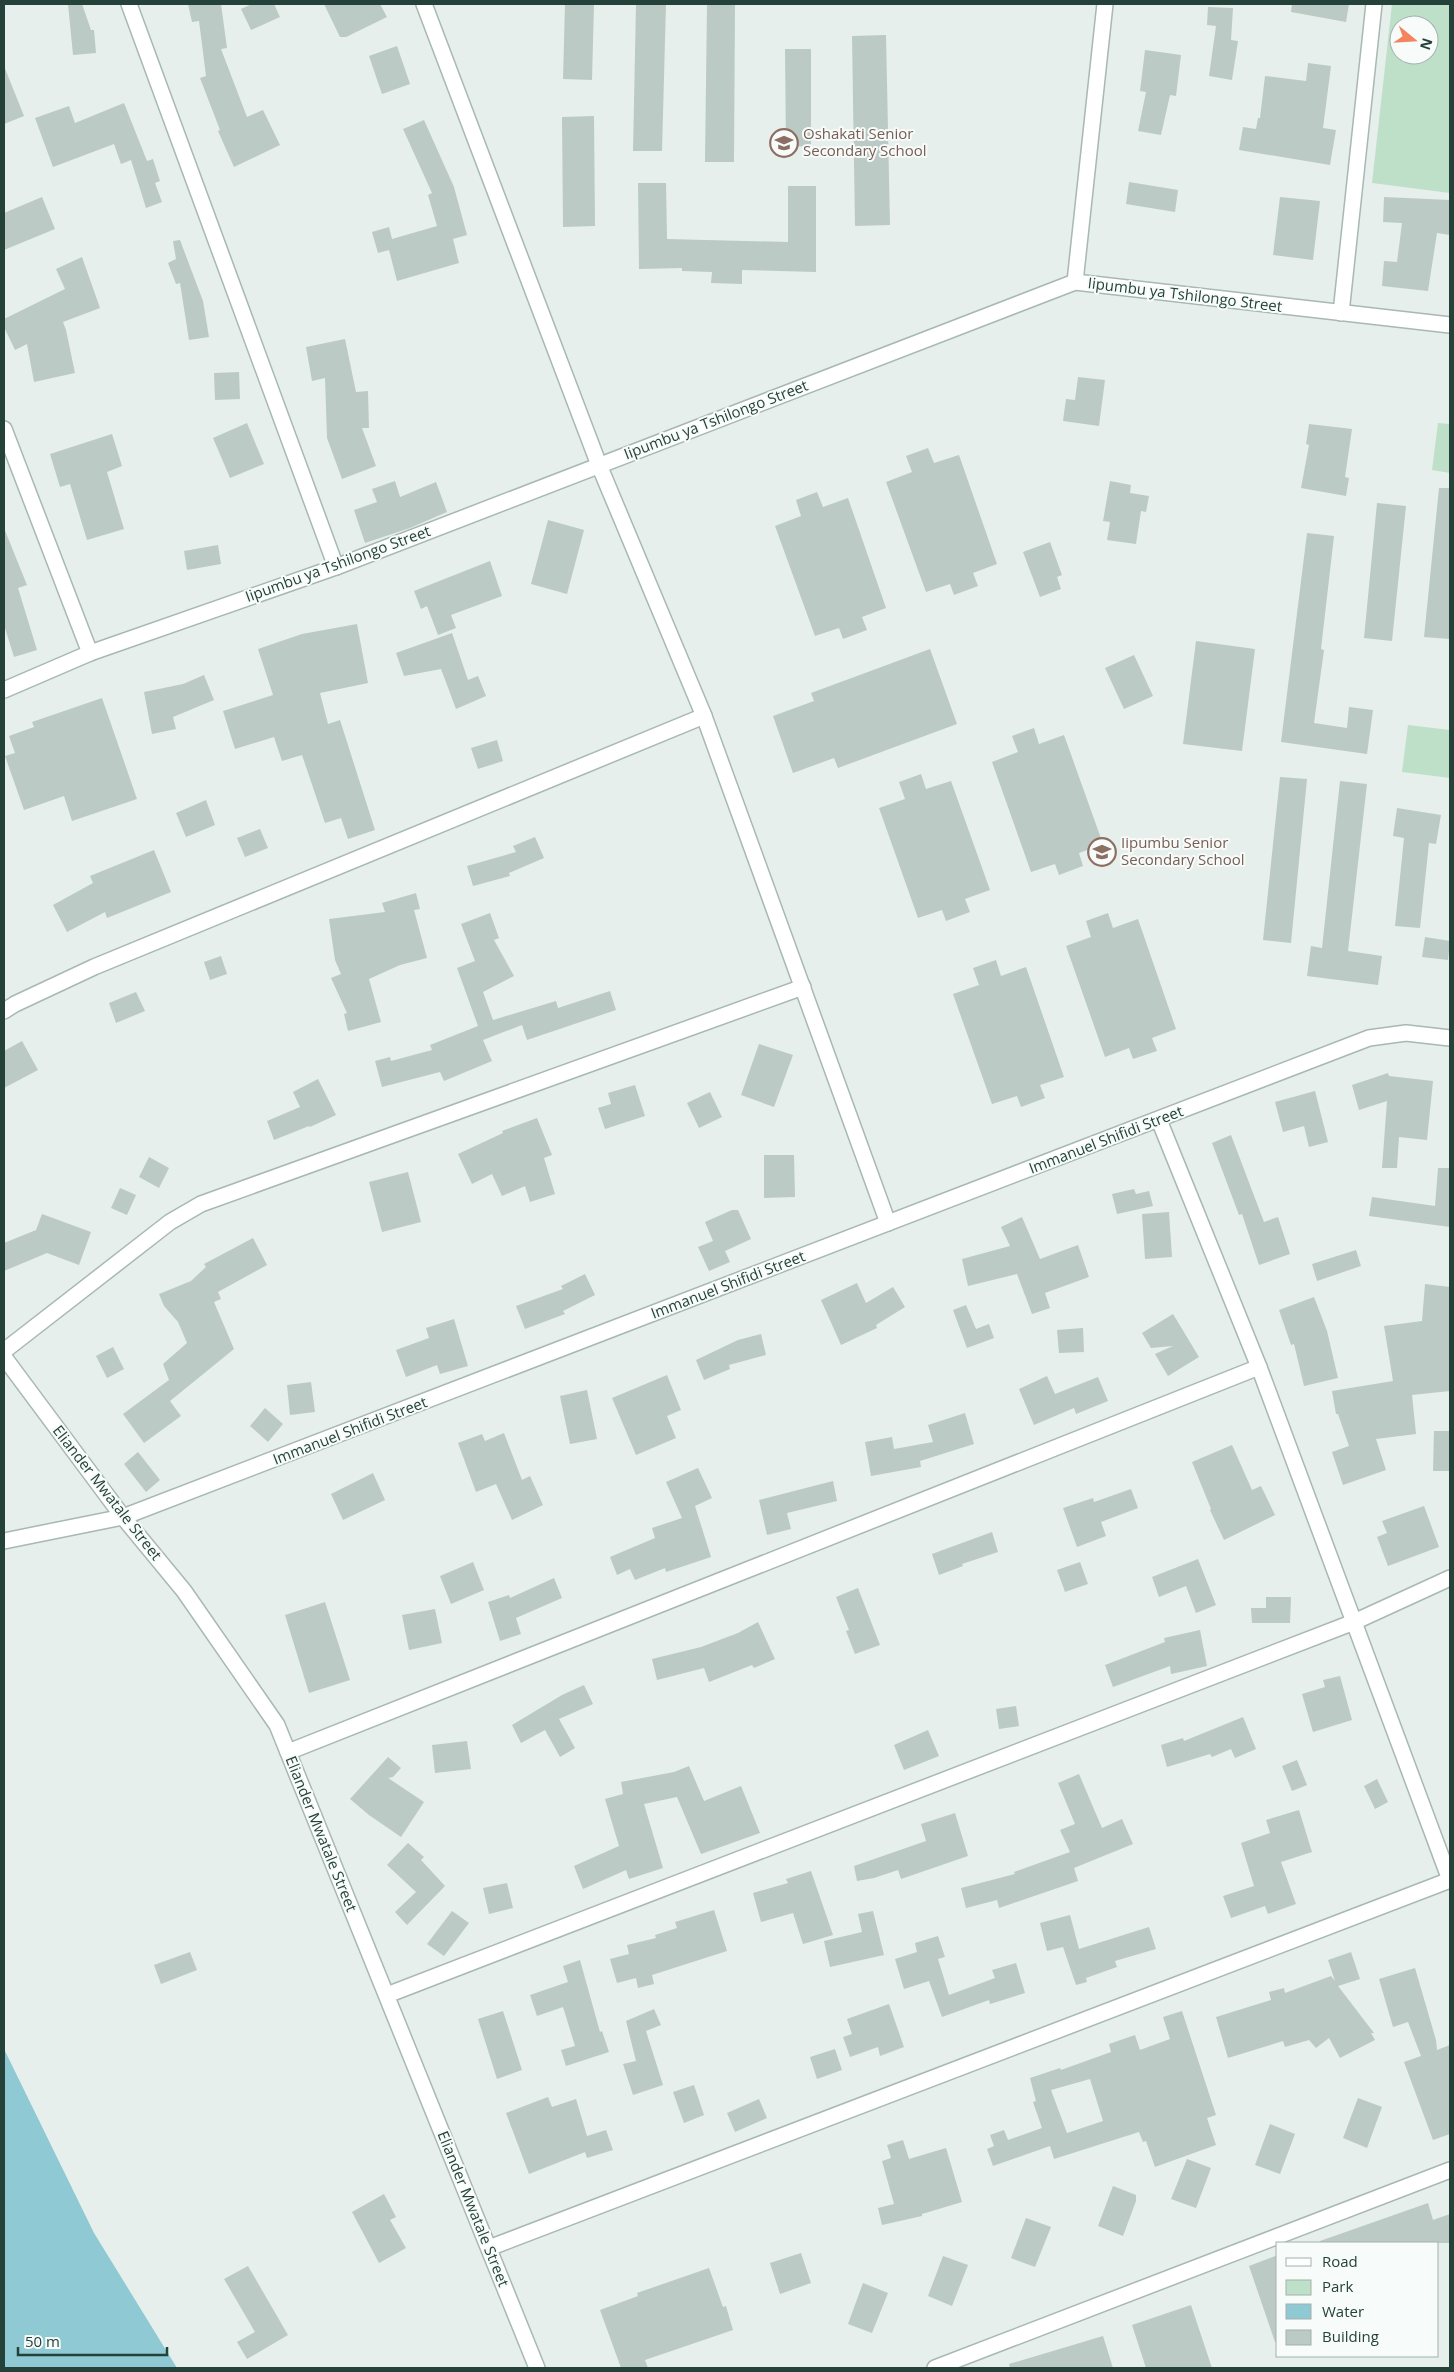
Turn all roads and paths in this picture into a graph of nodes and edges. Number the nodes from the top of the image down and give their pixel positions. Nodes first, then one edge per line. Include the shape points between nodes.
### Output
1 (129, 4) edge
2 (424, 4) edge
3 (1105, 4) edge
4 (1374, 4) edge
5 (1075, 282) junction
6 (1341, 313) junction
7 (1450, 325) edge
8 (4, 429) edge
9 (599, 465) junction
10 (336, 567) junction
11 (90, 653) junction
12 (4, 690) edge
13 (704, 716) junction
14 (803, 987) junction
15 (4, 1011) edge
16 (1450, 1038) edge
17 (1159, 1120) junction
18 (888, 1223) junction
19 (4, 1352) edge
20 (4, 1357) edge
21 (1259, 1367) junction
22 (123, 1517) junction
23 (4, 1541) edge
24 (1450, 1578) edge
25 (1354, 1622) junction
26 (288, 1752) junction
27 (1450, 1880) edge
28 (387, 1995) junction
29 (1450, 2170) edge
30 (489, 2248) junction
31 (537, 2368) edge
32 (936, 2368) edge

1 - 10 street
2 - 9 street
3 - 5 street
4 - 6 street
5 - 6 street, Iipumbu ya Tshilongo Street
5 - 9 street, Iipumbu ya Tshilongo Street
6 - 7 street, Iipumbu ya Tshilongo Street
8 - 11 street
9 - 10 street, Iipumbu ya Tshilongo Street
9 - 13 street
10 - 11 street, Iipumbu ya Tshilongo Street
11 - 12 street, Iipumbu ya Tshilongo Street
13 - 14 street
13 - 15 street via 94,967
14 - 18 street
14 - 19 street via 201,1204 170,1222
16 - 17 street, Immanuel Shifidi Street via 1406,1033 1369,1038
17 - 18 street, Immanuel Shifidi Street
17 - 21 street
18 - 22 street, Immanuel Shifidi Street
20 - 22 street, Eliander Mwatale Street
21 - 25 street
21 - 26 street
22 - 23 street, Immanuel Shifidi Street
22 - 26 street, Eliander Mwatale Street via 184,1591 259,1696 277,1725
24 - 25 street
25 - 27 street
25 - 28 street
26 - 28 street, Eliander Mwatale Street
27 - 30 street
28 - 30 street, Eliander Mwatale Street
29 - 32 street
30 - 31 street, Eliander Mwatale Street

